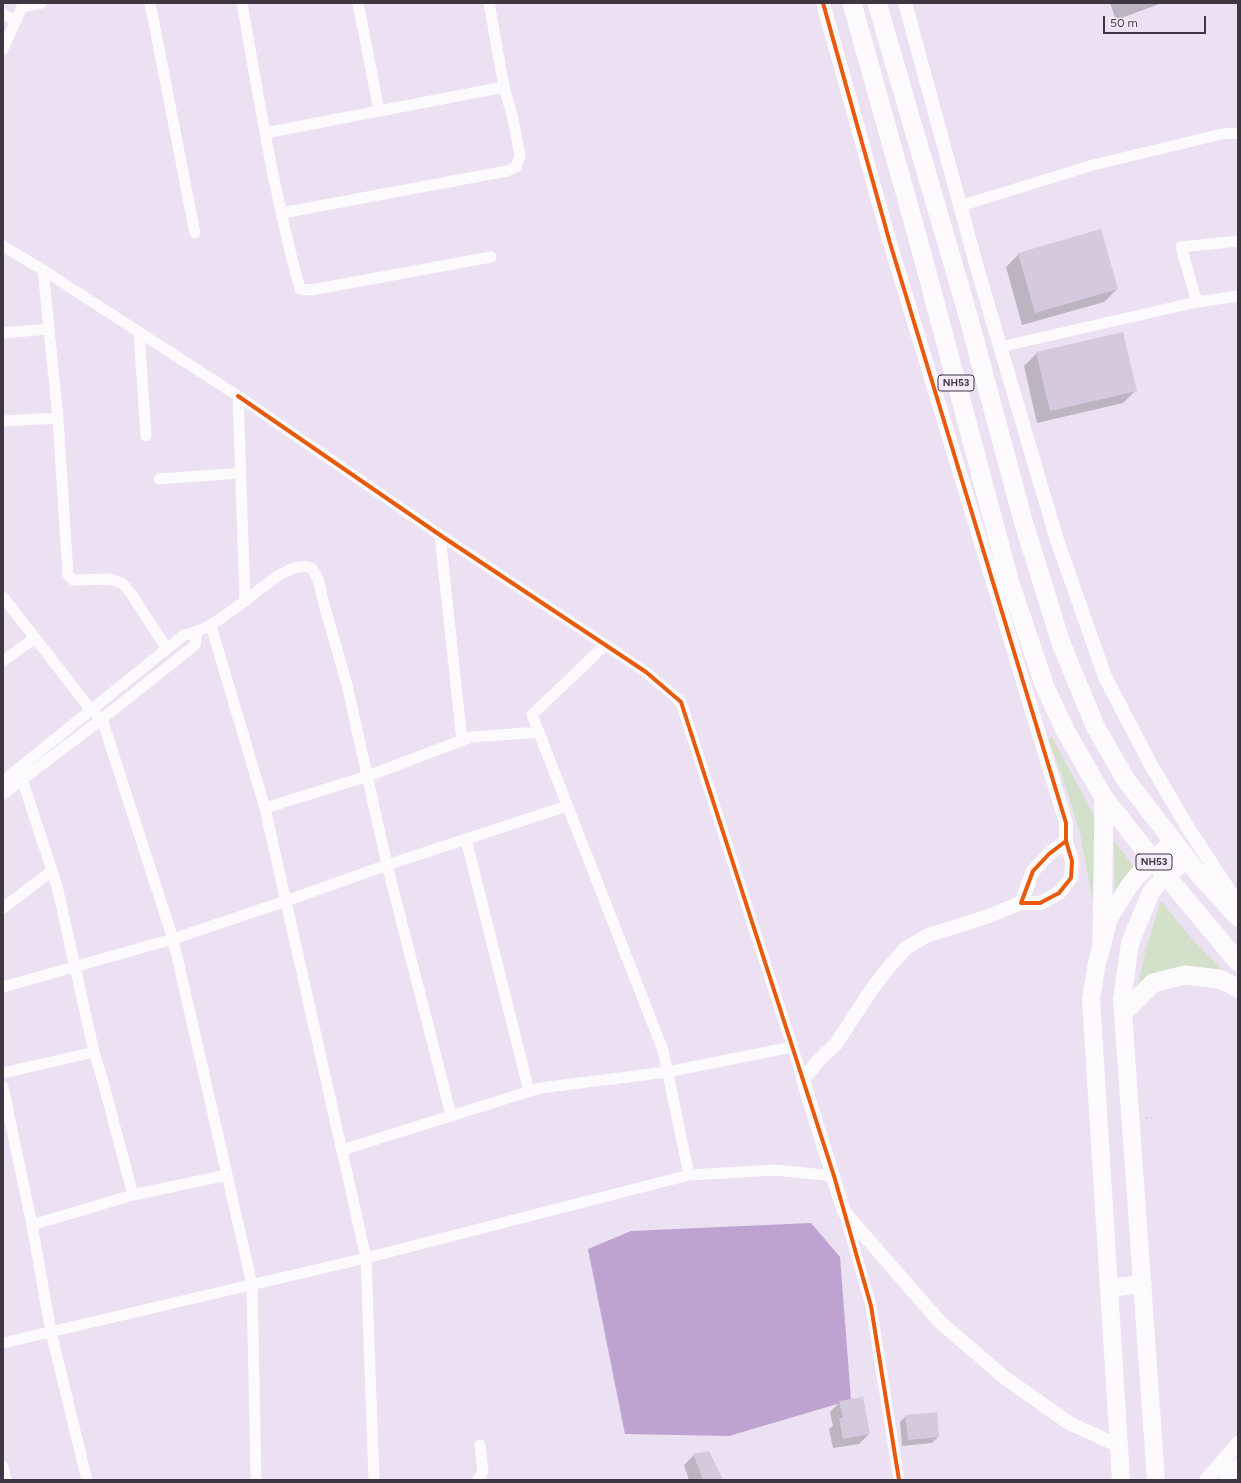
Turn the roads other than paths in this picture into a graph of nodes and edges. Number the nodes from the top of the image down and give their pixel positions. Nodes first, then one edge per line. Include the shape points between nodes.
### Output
1 (40, 3) edge
2 (150, 3) edge
3 (242, 3) edge
4 (358, 3) edge
5 (489, 3) edge
6 (823, 3) edge
7 (852, 3) edge
8 (878, 3) edge
9 (905, 3) edge
10 (3, 14) edge
11 (16, 21) junction
12 (3, 48) edge
13 (504, 87) junction
14 (378, 111) junction
15 (265, 133) junction
16 (1238, 133) edge
17 (960, 206) junction
18 (282, 213) junction
19 (194, 233) dead end
20 (1238, 241) edge
21 (3, 246) edge
22 (491, 258) dead end
23 (43, 270) junction
24 (1238, 296) edge
25 (1197, 302) junction
26 (49, 329) junction
27 (140, 332) junction
28 (3, 334) edge
29 (1000, 346) junction
30 (238, 396) junction
31 (58, 418) junction
32 (3, 421) edge
33 (146, 436) dead end
34 (241, 473) junction
35 (159, 479) dead end
36 (440, 535) junction
37 (3, 597) edge
38 (246, 601) junction
39 (211, 626) junction
40 (197, 632) junction
41 (35, 638) junction
42 (605, 645) junction
43 (167, 649) junction
44 (3, 661) edge
45 (91, 710) junction
46 (102, 720) junction
47 (539, 732) junction
48 (462, 741) junction
49 (20, 774) junction
50 (368, 776) junction
51 (3, 781) edge
52 (3, 794) edge
53 (1104, 798) junction
54 (568, 806) junction
55 (266, 808) junction
56 (466, 839) junction
57 (1173, 841) junction
58 (1066, 842) junction
59 (1153, 860) junction
60 (1188, 860) junction
61 (387, 865) junction
62 (52, 871) junction
63 (1166, 875) junction
64 (286, 901) junction
65 (1021, 903) junction
66 (1238, 904) edge
67 (3, 908) edge
68 (1238, 917) edge
69 (173, 939) junction
70 (1102, 944) junction
71 (1238, 962) edge
72 (75, 967) junction
73 (3, 987) edge
74 (1238, 988) edge
75 (1123, 1013) junction
76 (792, 1047) junction
77 (94, 1052) junction
78 (667, 1072) junction
79 (3, 1073) edge
80 (803, 1080) junction
81 (3, 1087) edge
82 (529, 1091) junction
83 (451, 1116) junction
84 (342, 1150) junction
85 (227, 1175) junction
86 (689, 1175) junction
87 (834, 1176) junction
88 (133, 1195) junction
89 (844, 1212) junction
90 (32, 1225) junction
91 (366, 1258) junction
92 (252, 1284) junction
93 (1143, 1284) junction
94 (1109, 1288) junction
95 (52, 1332) junction
96 (3, 1343) edge
97 (1238, 1443) edge
98 (480, 1446) dead end
99 (1119, 1446) junction
100 (3, 1467) edge
101 (1238, 1468) edge
102 (6, 1480) edge
103 (87, 1480) edge
104 (256, 1480) edge
105 (374, 1480) edge
106 (478, 1480) edge
107 (899, 1480) edge
108 (1121, 1480) edge
109 (1156, 1480) edge
110 (1206, 1480) edge
111 (1228, 1480) edge

1 - 11 street via 22,7
2 - 19 street
3 - 15 street
4 - 14 street
5 - 13 street
6 - 58 street via 890,243 1066,823
7 - 53 highway, NH53 via 1009,580 1045,687 1069,738
8 - 57 highway, NH53 via 967,312 1024,524 1062,643 1095,726 1126,780
9 - 17 street
10 - 11 street
11 - 12 street
13 - 14 street
13 - 18 street via 520,156 516,167 507,171
14 - 15 street
15 - 18 street
16 - 17 street via 1222,134 1093,165
17 - 29 street
18 - 22 street via 300,289 311,290
20 - 25 street via 1181,248
21 - 23 street
23 - 26 street
23 - 27 street
24 - 25 street
25 - 29 street
26 - 28 street
26 - 31 street
27 - 30 street
27 - 33 street
29 - 66 street via 1056,537 1106,677 1151,765 1184,822
30 - 34 street
30 - 36 street
31 - 32 street
31 - 43 street via 68,575 73,580 109,579 122,583
34 - 35 street
34 - 38 street
36 - 42 street
36 - 48 street
37 - 41 street
38 - 39 street
38 - 50 street via 289,569 305,565 312,568 318,579 347,685
39 - 40 street
39 - 55 street
40 - 43 street via 184,635
40 - 46 street via 195,645
41 - 44 street
41 - 45 street
42 - 47 street via 532,715
42 - 76 street via 646,672 681,702
43 - 45 street
45 - 46 street
45 - 49 street
46 - 49 street
46 - 69 street
47 - 48 street
47 - 54 street
48 - 50 street
49 - 51 street
49 - 52 street
49 - 62 street
50 - 55 street
50 - 61 street
53 - 59 highway, NH53
53 - 70 highway
54 - 56 street
54 - 78 street via 663,1050
55 - 64 street
56 - 61 street
56 - 82 street
57 - 59 main road
57 - 60 highway, NH53
58 - 65 street via 1049,854 1034,871
58 - 65 street via 1072,861 1071,878 1059,893 1040,903
59 - 63 highway, NH53
59 - 70 main road via 1129,886 1115,908 1109,918
60 - 63 main road
60 - 68 highway, NH53
61 - 64 street
61 - 83 street
62 - 67 street
62 - 72 street
63 - 71 highway, NH53
63 - 75 main road via 1151,892 1130,943 1122,999
64 - 69 street
64 - 84 street
65 - 80 street via 926,936 906,948 872,989 836,1044
69 - 72 street
69 - 85 street
70 - 94 main road via 1091,999
72 - 73 street
72 - 77 street
74 - 75 highway via 1219,979 1185,975 1153,983
75 - 93 main road
76 - 78 street
76 - 80 street
77 - 79 street
77 - 88 street
78 - 82 street
78 - 86 street
80 - 87 street
81 - 90 street
82 - 83 street
83 - 84 street
84 - 91 street
85 - 88 street
85 - 92 street
86 - 87 street via 776,1170
86 - 91 street
87 - 89 street
88 - 90 street
89 - 99 street via 940,1322 1004,1377 1069,1422
89 - 107 street via 871,1306
90 - 95 street
91 - 92 street
91 - 105 street
92 - 95 street
92 - 104 street
93 - 94 main road
93 - 109 main road
94 - 99 main road
95 - 96 street
95 - 103 street
97 - 110 street
98 - 106 street via 483,1471
99 - 108 main road
100 - 102 street
101 - 111 highway

